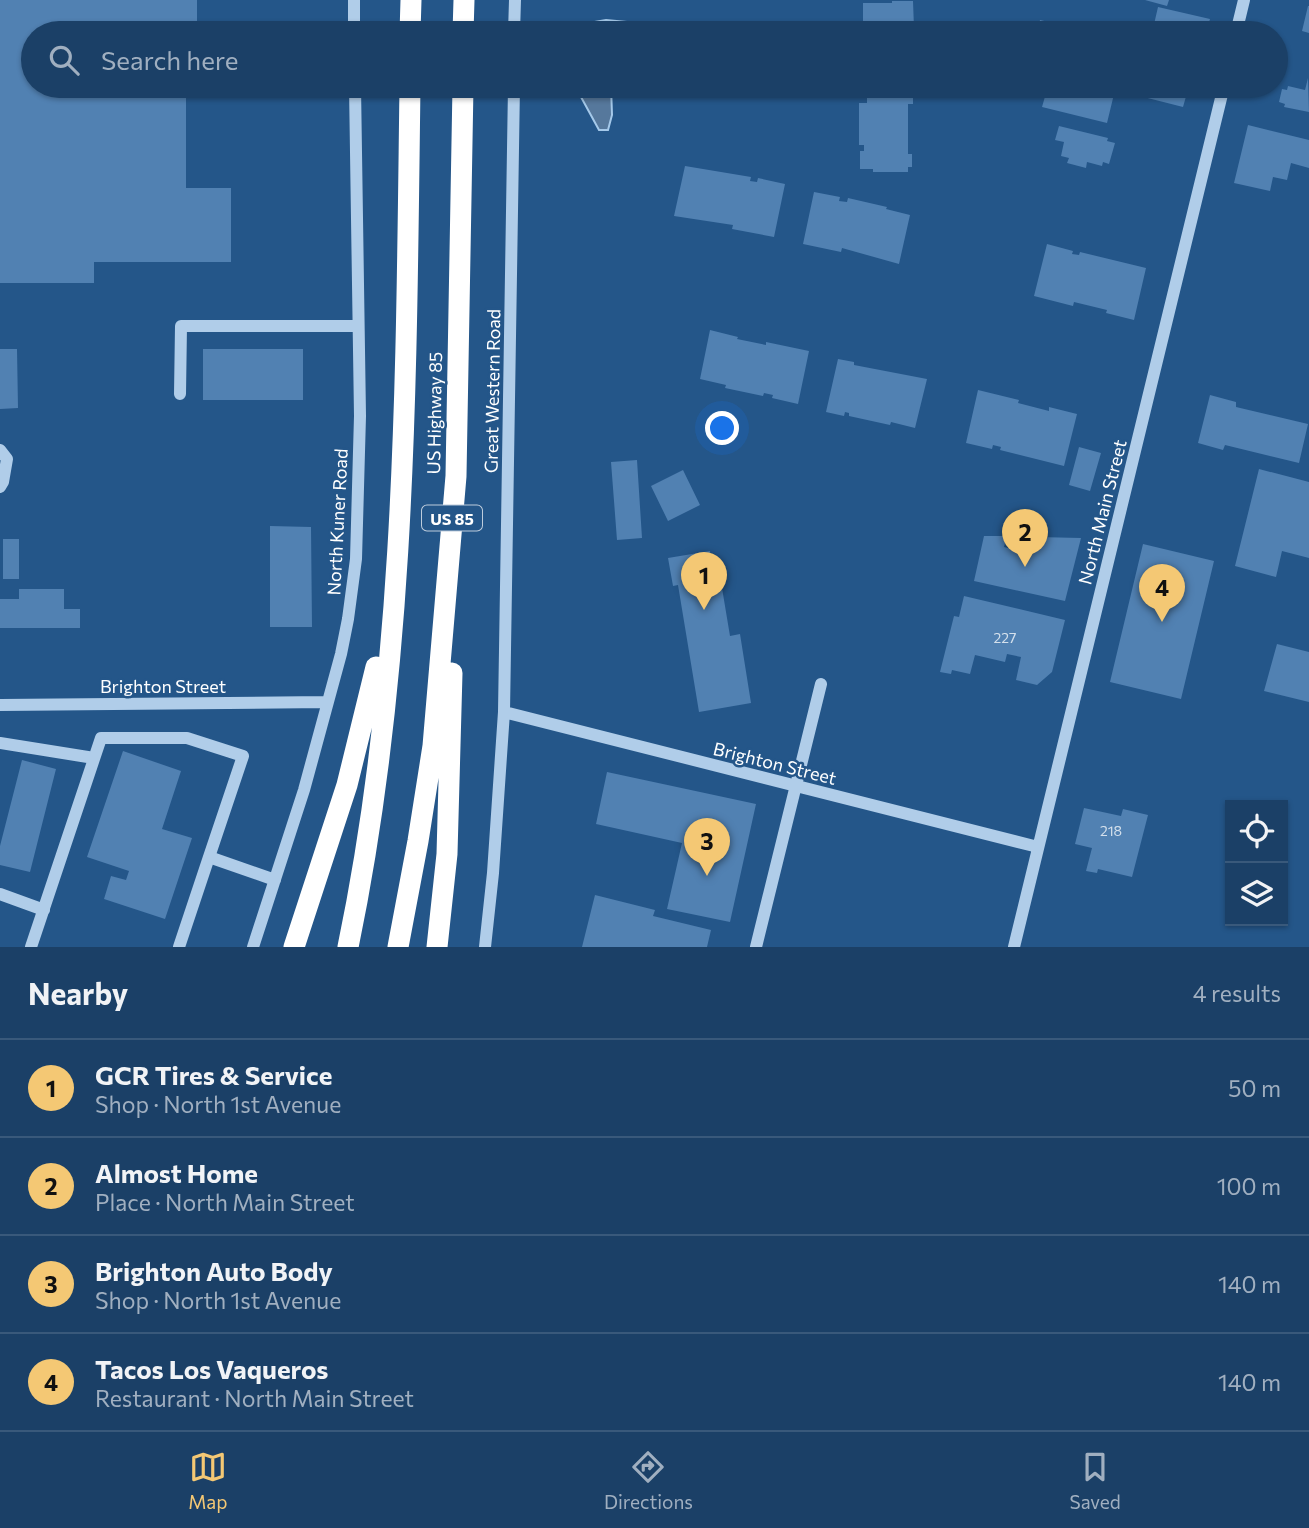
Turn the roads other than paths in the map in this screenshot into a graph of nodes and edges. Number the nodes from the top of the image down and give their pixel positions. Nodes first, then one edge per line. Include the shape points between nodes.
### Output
1 (354, 0) edge
2 (411, 0) edge
3 (464, 0) edge
4 (515, 0) edge
5 (1244, 0) edge
6 (354, 21) edge
7 (410, 21) edge
8 (463, 21) edge
9 (514, 21) edge
10 (1240, 21) edge
11 (355, 98) edge
12 (410, 98) edge
13 (463, 98) edge
14 (514, 98) edge
15 (1221, 98) edge
16 (358, 326) junction
17 (180, 394) dead end
18 (0, 450) edge
19 (456, 476) junction
20 (0, 487) edge
21 (397, 558) junction
22 (821, 684) dead end
23 (326, 702) junction
24 (0, 705) edge
25 (504, 712) junction
26 (0, 743) edge
27 (94, 758) junction
28 (796, 787) junction
29 (1038, 847) junction
30 (209, 857) junction
31 (275, 880) junction
32 (0, 894) edge
33 (44, 909) junction
34 (31, 947) edge
35 (179, 947) edge
36 (253, 947) edge
37 (295, 947) edge
38 (348, 947) edge
39 (398, 947) edge
40 (437, 947) edge
41 (485, 947) edge
42 (756, 947) edge
43 (1014, 947) edge

1 - 6 street
2 - 7 highway
3 - 8 highway
4 - 9 street
5 - 10 street
11 - 16 street, North Kuner Road
12 - 21 highway, US Highway 85 / US 85 via 405,420
13 - 19 highway, US Highway 85 / US 85
14 - 25 street, Great Western Road
15 - 29 street, North Main Street
16 - 17 street via 181,326
16 - 23 street, North Kuner Road via 356,559 341,654
18 - 20 street via 7,459
19 - 39 highway, US Highway 85 / US 85 via 433,746
19 - 40 highway via 450,797
21 - 37 highway via 347,785
21 - 38 highway, US Highway 85 / US 85 via 383,722
22 - 28 street
23 - 24 street, Brighton Street
23 - 31 street, North Kuner Road
25 - 28 street, Brighton Street
25 - 41 street, Great Western Road
26 - 27 street
27 - 30 street via 101,738 187,738 243,756
27 - 33 street
28 - 29 street, Brighton Street
28 - 42 street
29 - 43 street, North Main Street
30 - 31 street
30 - 35 street
31 - 36 street, North Kuner Road
32 - 33 street
33 - 34 street

